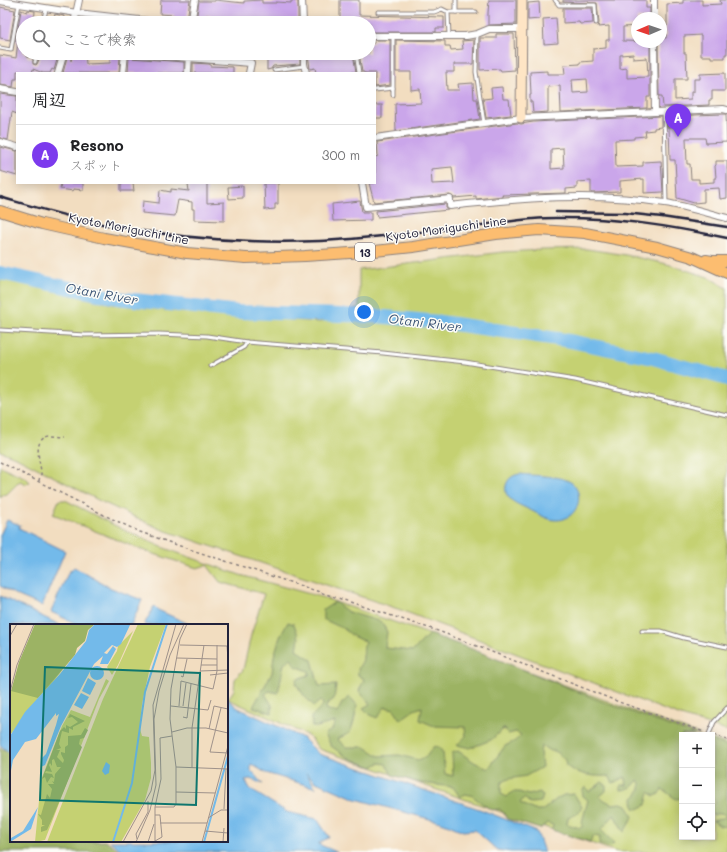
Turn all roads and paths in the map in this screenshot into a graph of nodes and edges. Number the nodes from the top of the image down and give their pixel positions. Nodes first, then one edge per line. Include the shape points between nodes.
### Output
1 (79, 0) edge
2 (195, 0) edge
3 (302, 0) edge
4 (456, 0) edge
5 (522, 0) edge
6 (555, 0) edge
7 (654, 0) edge
8 (0, 1) edge
9 (19, 4) junction
10 (46, 9) junction
11 (378, 12) dead end
12 (448, 12) junction
13 (456, 12) junction
14 (476, 12) dead end
15 (654, 12) edge
16 (77, 13) junction
17 (17, 16) edge
18 (44, 16) edge
19 (76, 16) edge
20 (104, 16) edge
21 (192, 16) edge
22 (303, 16) edge
23 (596, 23) dead end
24 (16, 24) edge
25 (521, 29) junction
26 (477, 34) junction
27 (376, 36) edge
28 (393, 36) junction
29 (449, 36) junction
30 (0, 48) edge
31 (654, 48) edge
32 (62, 60) edge
33 (124, 60) edge
34 (189, 60) edge
35 (224, 60) edge
36 (304, 60) edge
37 (357, 60) edge
38 (304, 66) junction
39 (274, 70) dead end
40 (58, 72) edge
41 (123, 72) edge
42 (188, 72) edge
43 (249, 72) edge
44 (306, 72) edge
45 (359, 72) edge
46 (394, 88) junction
47 (0, 89) edge
48 (376, 90) edge
49 (16, 92) edge
50 (394, 95) dead end
51 (727, 110) edge
52 (655, 111) junction
53 (664, 111) junction
54 (521, 118) junction
55 (484, 123) junction
56 (376, 138) edge
57 (0, 142) edge
58 (16, 147) edge
59 (362, 184) edge
60 (666, 203) junction
61 (0, 211) edge
62 (727, 218) edge
63 (692, 257) junction
64 (727, 261) edge
65 (727, 273) edge
66 (0, 330) edge
67 (247, 342) junction
68 (210, 366) dead end
69 (727, 414) edge
70 (65, 437) dead end
71 (0, 462) edge
72 (39, 481) junction
73 (642, 631) dead end
74 (727, 647) edge
75 (727, 708) edge
76 (703, 732) edge
77 (710, 732) edge
78 (715, 736) edge
79 (727, 740) edge

1 - 16 street
2 - 21 street
3 - 22 street
4 - 13 lane
5 - 25 street
6 - 23 lane via 559,5 595,5
7 - 15 street
8 - 9 street
9 - 10 street
9 - 17 lane
10 - 16 street
10 - 18 lane
11 - 12 lane via 434,12 442,9
12 - 13 lane
12 - 29 lane
13 - 14 lane
16 - 19 street
16 - 20 street
24 - 30 lane via 12,50
25 - 26 street via 489,29
25 - 54 street
26 - 29 street
26 - 55 lane via 476,72
27 - 28 street
28 - 29 street
28 - 46 lane
31 - 52 street
32 - 40 street
33 - 41 street
34 - 42 street
35 - 43 street via 250,63
36 - 38 street
37 - 45 lane
38 - 39 lane
38 - 44 street
46 - 48 lane
46 - 50 lane
47 - 49 street
51 - 53 street
52 - 53 street
52 - 54 street
53 - 60 lane
54 - 55 street
55 - 56 street
57 - 58 street
59 - 60 street via 366,207 450,199 450,206 504,200 591,197
60 - 62 street
61 - 63 main road, Kyoto Moriguchi Line / 13 via 42,224 104,238 187,253 246,258 379,251 539,230 585,233 657,247
63 - 64 main road
63 - 65 main road, Kyoto Moriguchi Line / 13
66 - 67 lane via 85,336 207,336
67 - 68 lane via 244,347
67 - 69 lane via 383,353 505,368 612,388
70 - 72 path via 48,436 42,440 37,454 41,475
71 - 72 path
72 - 76 path via 140,532 442,632 619,702
73 - 74 lane via 661,631
75 - 77 lane via 714,722
78 - 79 path

